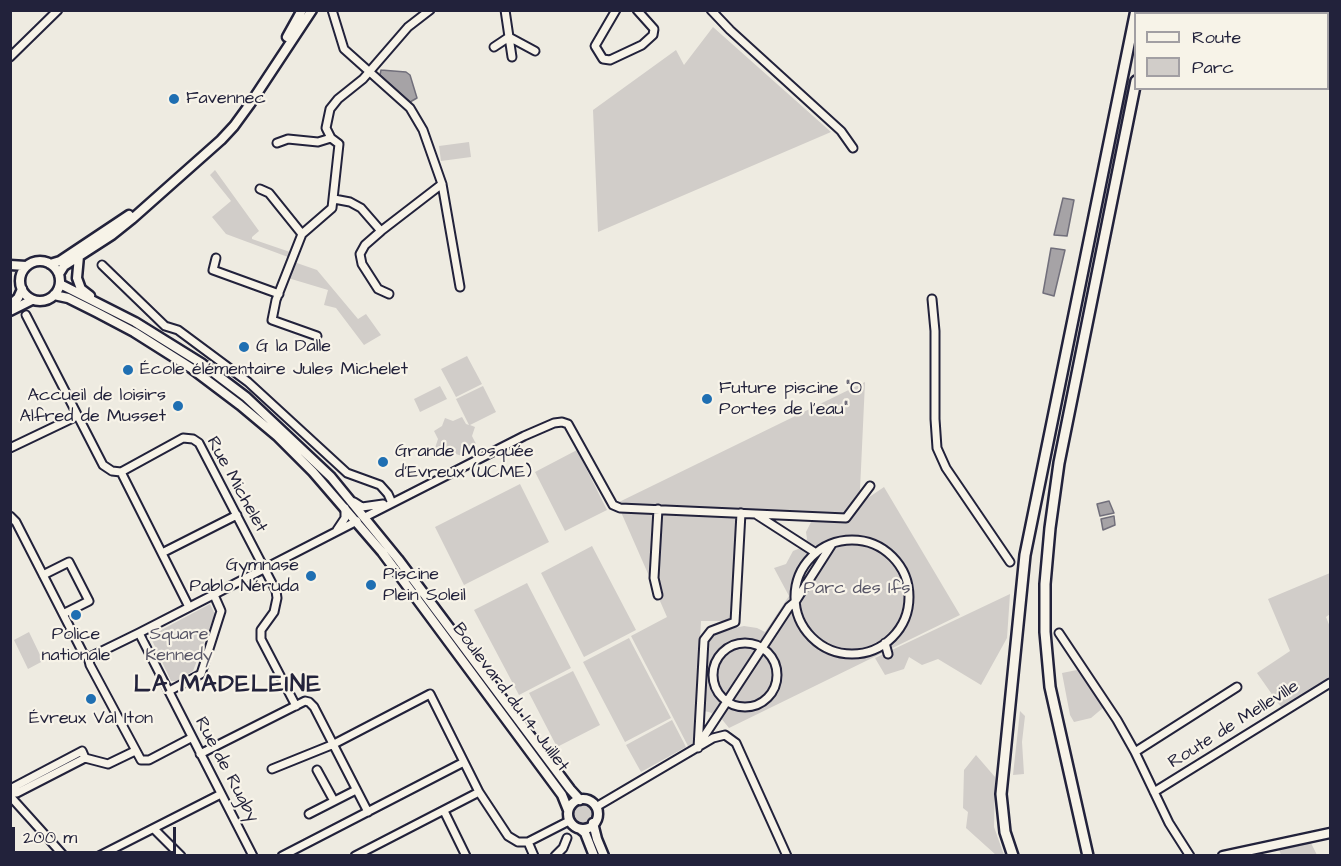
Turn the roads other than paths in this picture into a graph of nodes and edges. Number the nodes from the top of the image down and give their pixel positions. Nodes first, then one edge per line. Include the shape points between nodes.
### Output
1 (58, 10) edge
2 (302, 10) edge
3 (312, 10) edge
4 (332, 10) edge
5 (337, 10) edge
6 (430, 10) edge
7 (506, 10) edge
8 (616, 10) edge
9 (637, 10) edge
10 (711, 10) edge
11 (1134, 20) edge
12 (338, 32) junction
13 (509, 37) junction
14 (494, 47) dead end
15 (535, 51) dead end
16 (10, 57) edge
17 (512, 57) dead end
18 (369, 71) junction
19 (1134, 90) edge
20 (331, 138) junction
21 (277, 143) dead end
22 (854, 148) dead end
23 (442, 184) junction
24 (260, 189) dead end
25 (334, 199) junction
26 (381, 231) junction
27 (302, 234) junction
28 (79, 256) junction
29 (216, 258) dead end
30 (50, 264) junction
31 (10, 265) edge
32 (102, 265) dead end
33 (26, 267) junction
34 (10, 273) edge
35 (59, 274) junction
36 (21, 284) junction
37 (60, 284) junction
38 (460, 287) dead end
39 (279, 294) junction
40 (389, 294) dead end
41 (54, 295) junction
42 (932, 299) dead end
43 (32, 300) junction
44 (99, 304) junction
45 (10, 305) edge
46 (10, 311) edge
47 (26, 315) dead end
48 (317, 336) dead end
49 (77, 416) junction
50 (10, 448) edge
51 (121, 472) junction
52 (870, 486) dead end
53 (349, 504) junction
54 (390, 504) junction
55 (658, 509) junction
56 (741, 513) junction
57 (754, 513) junction
58 (237, 515) junction
59 (10, 516) edge
60 (361, 522) junction
61 (339, 527) junction
62 (832, 544) junction
63 (162, 553) junction
64 (816, 553) junction
65 (1010, 562) dead end
66 (264, 568) junction
67 (44, 575) junction
68 (214, 595) junction
69 (658, 596) dead end
70 (795, 602) junction
71 (189, 607) junction
72 (63, 614) junction
73 (717, 618) dead end
74 (716, 628) junction
75 (139, 633) junction
76 (1059, 633) dead end
77 (885, 643) junction
78 (762, 648) junction
79 (888, 654) dead end
80 (88, 657) junction
81 (1330, 683) edge
82 (1237, 687) dead end
83 (168, 691) junction
84 (727, 702) junction
85 (296, 706) junction
86 (191, 738) junction
87 (334, 744) junction
88 (698, 747) junction
89 (135, 751) junction
90 (1135, 752) junction
91 (200, 754) junction
92 (464, 762) junction
93 (272, 769) dead end
94 (317, 770) dead end
95 (356, 790) junction
96 (479, 792) junction
97 (1154, 792) junction
98 (10, 793) edge
99 (221, 794) junction
100 (580, 800) junction
101 (333, 801) junction
102 (596, 807) junction
103 (568, 810) junction
104 (444, 811) junction
105 (368, 812) junction
106 (309, 814) dead end
107 (569, 821) junction
108 (593, 823) junction
109 (154, 829) junction
110 (580, 829) junction
111 (1330, 833) edge
112 (567, 838) dead end
113 (528, 842) junction
114 (1286, 842) junction
115 (64, 855) edge
116 (99, 855) edge
117 (181, 855) edge
118 (254, 855) edge
119 (282, 855) edge
120 (355, 855) edge
121 (466, 855) edge
122 (534, 855) edge
123 (555, 855) edge
124 (594, 855) edge
125 (604, 855) edge
126 (787, 855) edge
127 (1013, 855) edge
128 (1088, 855) edge
129 (1190, 855) edge
130 (1223, 855) edge
131 (1242, 855) edge

1 - 16 street
2 - 30 main road via 222,135 139,208
3 - 28 main road via 228,133 119,230
4 - 12 street
5 - 12 street
6 - 18 street via 408,27
7 - 13 street
8 - 9 street via 595,46 603,59 610,60 642,45 653,35 654,29
10 - 22 street
11 - 127 highway via 1025,555 1001,794 1005,832
12 - 18 street via 344,49
13 - 14 street
13 - 15 street
13 - 17 street
18 - 20 street via 333,103 326,129
18 - 23 street via 417,116
19 - 128 highway via 1059,463 1046,584 1050,687
20 - 21 street
20 - 25 street via 339,144
23 - 26 street
23 - 38 street
24 - 27 street via 269,193
25 - 26 street via 361,208
25 - 27 street via 332,208
26 - 40 street via 360,254 378,289
27 - 39 street
28 - 35 main road
28 - 44 main road via 78,284
29 - 39 street via 213,270
30 - 33 main road via 40,261
30 - 35 main road
31 - 33 main road
32 - 54 street via 165,326 178,330 248,382 347,473 380,485
33 - 36 main road
34 - 36 main road
35 - 37 main road
36 - 43 main road
36 - 45 main road via 18,298
37 - 41 main road
37 - 44 main road, Boulevard du 14 Juillet
39 - 48 street via 272,320
41 - 43 main road
41 - 53 main road, Boulevard du 14 Juillet via 68,298 134,332 219,388
42 - 65 street via 937,448 946,468
43 - 46 main road
44 - 53 main road, Boulevard du 14 Juillet via 201,363 246,397 316,462
47 - 49 street
49 - 50 street
49 - 51 street via 103,465
51 - 58 street, Rue Michelet via 183,438 193,439 199,442
51 - 63 street
52 - 57 street via 846,518
53 - 54 street
53 - 60 main road, Boulevard du 14 Juillet
53 - 61 street
54 - 55 street via 524,436 562,422 568,424 613,505
54 - 60 street
55 - 56 street
55 - 69 street via 654,578
56 - 57 street
56 - 74 street via 735,622
57 - 64 street
58 - 63 street
58 - 66 street, Rue Michelet
59 - 67 street
60 - 61 street
60 - 100 main road, Boulevard du 14 Juillet
60 - 103 main road, Boulevard du 14 Juillet via 562,795
61 - 66 street
62 - 64 street
62 - 70 street
62 - 77 street via 856,540 872,544 886,552 902,570 907,585 907,610 901,625
63 - 71 street
64 - 70 street via 799,575
66 - 68 street
66 - 85 street, Rue Michelet via 277,598 274,612 261,630 261,639
67 - 72 street
67 - 72 street via 69,562 89,601
68 - 71 street
68 - 83 street via 221,612 201,674
70 - 77 street via 805,630 828,649 858,654
70 - 78 street
71 - 75 street
72 - 80 street via 82,653
73 - 74 street
74 - 88 street via 703,645
75 - 80 street
75 - 83 street, Rue de Rugby
76 - 90 street
77 - 79 street
78 - 84 street
78 - 84 street via 776,669 771,693 751,706
78 - 84 street via 742,643 728,647 718,657 712,678 717,692
80 - 89 street
81 - 97 street, Route de Melleville
82 - 90 street
83 - 86 street, Rue de Rugby
84 - 88 street
85 - 87 street via 305,701 312,704
85 - 91 street
86 - 89 street via 149,760 141,760
86 - 91 street, Rue de Rugby
87 - 92 street via 430,694
87 - 93 street
87 - 95 street
88 - 102 street
88 - 126 street via 725,735 736,743
89 - 98 street via 108,764 85,758
90 - 97 street
91 - 99 street, Rue de Rugby
92 - 96 street
92 - 105 street
94 - 101 street
95 - 101 street
95 - 105 street
96 - 104 street
96 - 113 street via 508,836
97 - 129 street
98 - 115 street
99 - 109 street
99 - 118 street, Rue de Rugby
100 - 102 main road, Boulevard du 14 Juillet via 590,801
100 - 103 main road
101 - 106 street
102 - 108 main road via 598,813
103 - 107 main road, Boulevard du 14 Juillet
104 - 120 street
104 - 121 street
105 - 119 street
107 - 110 main road
107 - 113 street
108 - 110 main road
108 - 125 main road
109 - 116 street
109 - 117 street
110 - 124 main road
111 - 114 main road
112 - 123 street
113 - 122 street
114 - 130 main road
114 - 131 main road

